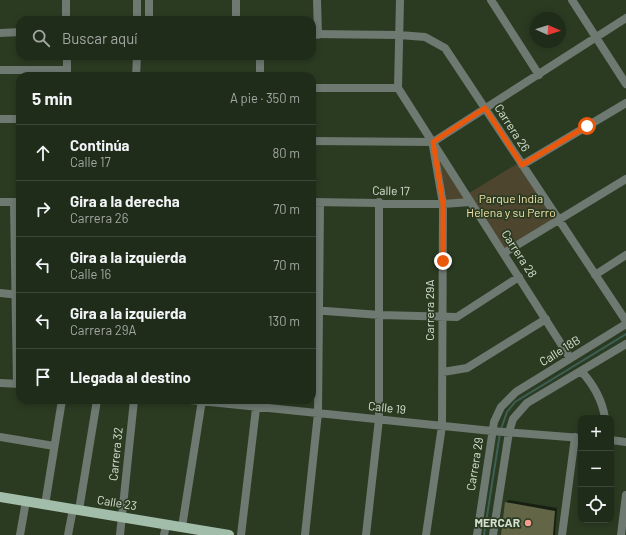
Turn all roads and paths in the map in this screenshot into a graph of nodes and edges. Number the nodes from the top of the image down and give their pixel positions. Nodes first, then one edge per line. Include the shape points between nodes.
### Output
1 (66, 0) edge
2 (137, 0) edge
3 (149, 0) edge
4 (236, 0) edge
5 (317, 0) edge
6 (400, 0) edge
7 (491, 0) edge
8 (572, 0) edge
9 (66, 16) edge
10 (137, 16) edge
11 (149, 16) edge
12 (236, 16) edge
13 (316, 17) edge
14 (626, 18) edge
15 (16, 32) edge
16 (0, 33) edge
17 (316, 34) edge
18 (399, 35) junction
19 (596, 37) junction
20 (67, 60) edge
21 (136, 60) edge
22 (260, 60) edge
23 (0, 70) edge
24 (45, 72) edge
25 (67, 72) edge
26 (136, 72) edge
27 (260, 72) edge
28 (539, 75) junction
29 (626, 84) edge
30 (316, 88) edge
31 (398, 88) junction
32 (626, 102) edge
33 (485, 108) junction
34 (0, 119) edge
35 (16, 120) edge
36 (316, 141) edge
37 (433, 142) junction
38 (522, 165) junction
39 (626, 179) edge
40 (0, 202) edge
41 (16, 202) edge
42 (316, 202) edge
43 (380, 202) junction
44 (470, 202) junction
45 (443, 204) junction
46 (559, 220) junction
47 (504, 253) junction
48 (626, 255) edge
49 (595, 275) junction
50 (519, 277) junction
51 (0, 293) edge
52 (16, 294) edge
53 (316, 310) edge
54 (380, 315) junction
55 (442, 317) junction
56 (546, 319) junction
57 (626, 321) edge
58 (626, 324) edge
59 (626, 344) edge
60 (570, 358) junction
61 (581, 370) junction
62 (442, 372) junction
63 (0, 382) edge
64 (16, 384) edge
65 (507, 399) joint
66 (61, 404) edge
67 (95, 404) edge
68 (134, 404) edge
69 (202, 404) edge
70 (257, 404) edge
71 (263, 404) edge
72 (318, 413) junction
73 (604, 415) edge
74 (379, 419) junction
75 (442, 426) junction
76 (494, 431) junction
77 (507, 431) junction
78 (0, 437) edge
79 (578, 438) edge
80 (614, 440) edge
81 (626, 442) edge
82 (54, 446) junction
83 (626, 495) edge
84 (0, 497) edge
85 (26, 502) junction
86 (45, 505) junction
87 (76, 510) junction
88 (122, 517) junction
89 (166, 525) junction
90 (182, 527) junction
91 (211, 534) edge
92 (20, 535) edge
93 (68, 535) edge
94 (120, 535) edge
95 (164, 535) edge
96 (229, 535) edge
97 (241, 535) edge
98 (305, 535) edge
99 (366, 535) edge
100 (426, 535) edge
101 (477, 535) edge
102 (492, 535) edge
103 (562, 535) edge
104 (621, 535) edge

1 - 9 street
2 - 10 street
3 - 11 street
4 - 12 street
5 - 13 street
6 - 18 street
7 - 28 street
8 - 19 street
14 - 19 street
15 - 16 street
17 - 18 street, Carrera 26
18 - 31 street
18 - 33 street, Carrera 26 via 425,37 444,48
19 - 28 street
19 - 29 street
20 - 25 street
21 - 26 street
22 - 27 street
23 - 24 street
28 - 33 street
30 - 31 street
31 - 37 street, Carrera 29A
32 - 38 street
33 - 37 street
33 - 38 street, Carrera 26
34 - 35 street
36 - 37 street
37 - 44 street, Carrera 28
37 - 45 street, Carrera 29A
38 - 46 street, Carrera 26
39 - 46 street
40 - 41 street
42 - 43 street, Calle 17
42 - 53 street
43 - 45 street, Calle 17
43 - 54 street
44 - 45 street, Calle 17
44 - 47 street, Carrera 28
45 - 55 street, Carrera 29A
46 - 47 street
46 - 49 street, Carrera 26
47 - 50 street, Carrera 28
48 - 49 street
49 - 57 street, Carrera 26
50 - 55 street via 457,317
50 - 56 street, Carrera 28
51 - 52 street
53 - 54 street
53 - 72 street
54 - 55 street
54 - 74 street
55 - 62 street, Carrera 29A
56 - 60 street, Carrera 28
56 - 62 street via 467,368
58 - 60 street, Calle 18B
59 - 61 street
60 - 65 street, Calle 18B
61 - 73 street via 598,395
61 - 77 street via 527,403 517,412
62 - 75 street, Carrera 29A
63 - 64 street
65 - 76 street, Carrera 29 via 496,416
66 - 82 street
67 - 87 street
68 - 88 street, Carrera 32
69 - 90 street
70 - 97 street
71 - 72 street, Calle 19
72 - 74 street, Calle 19
72 - 98 street
74 - 75 street, Calle 19
74 - 99 street
75 - 76 street, Calle 19
75 - 100 street, Carrera 29A
76 - 77 street, Calle 19
76 - 101 street, Carrera 29
77 - 79 street, Calle 19
77 - 102 street
78 - 82 street
79 - 103 street
80 - 81 street
82 - 86 street
83 - 104 street
84 - 85 main road, Calle 23
85 - 86 main road, Calle 23
85 - 92 street
86 - 87 main road, Calle 23
87 - 88 main road, Calle 23
87 - 93 street
88 - 89 main road, Calle 23
88 - 94 street, Carrera 32
89 - 90 main road, Calle 23
89 - 95 street
90 - 91 main road, Calle 23
91 - 96 main road, Calle 23

